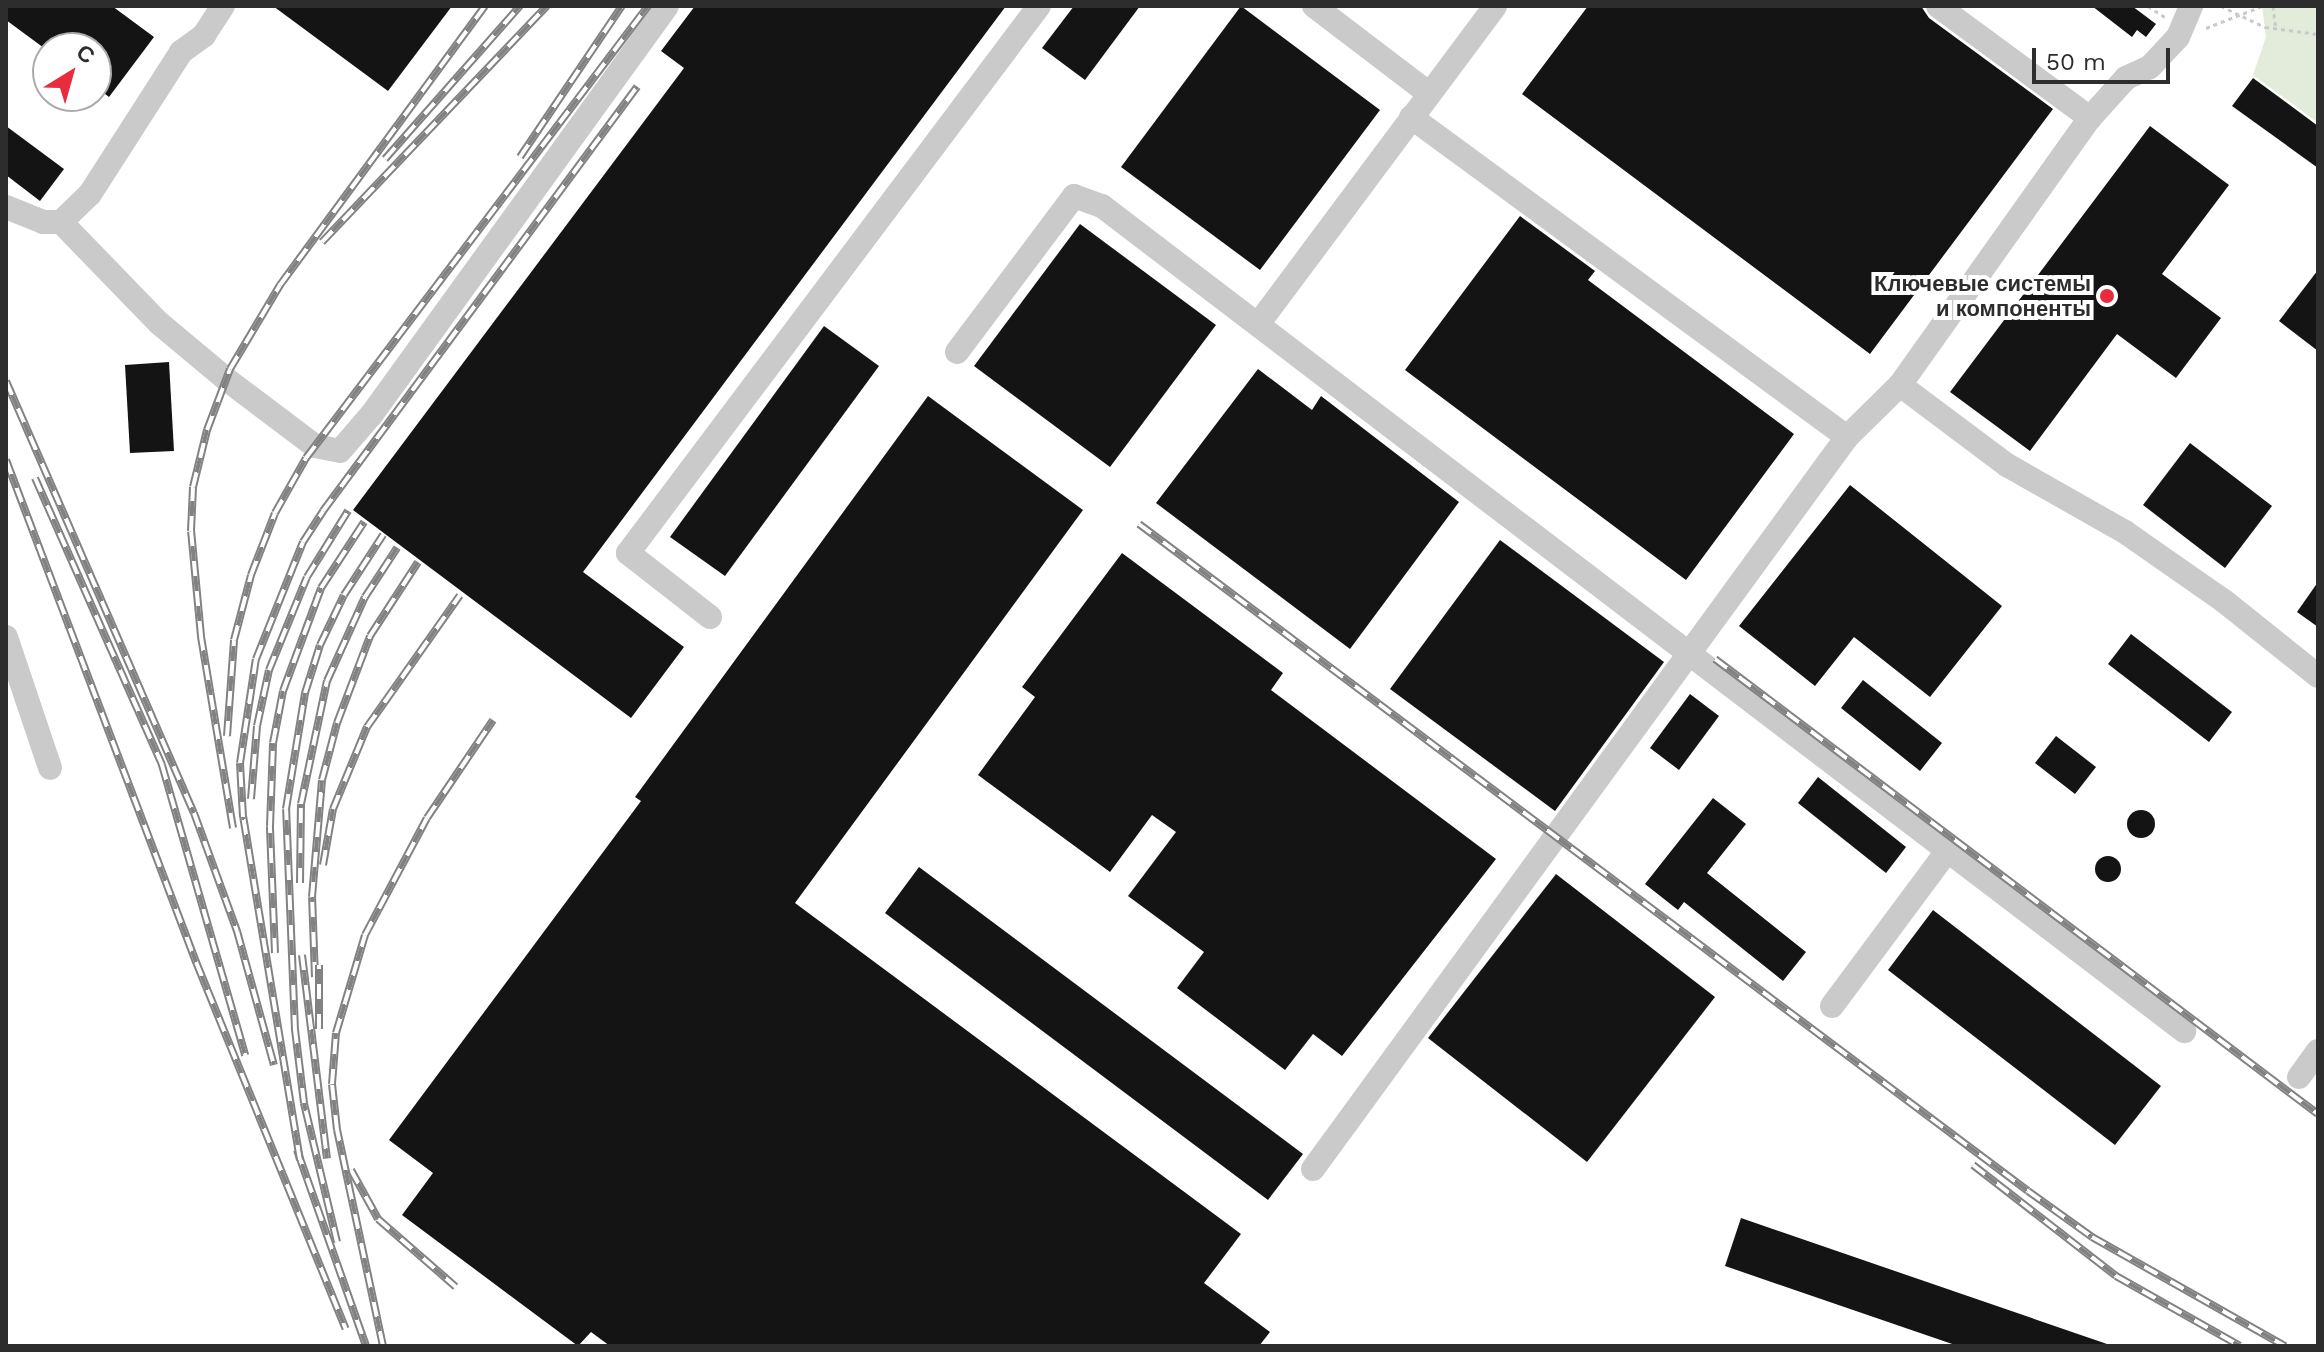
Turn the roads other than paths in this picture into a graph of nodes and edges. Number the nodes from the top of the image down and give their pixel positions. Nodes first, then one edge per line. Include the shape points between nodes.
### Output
1 (223, 6) edge
2 (667, 6) edge
3 (1039, 6) edge
4 (1314, 6) edge
5 (1495, 6) edge
6 (1938, 6) edge
7 (2191, 6) edge
8 (1428, 93) junction
9 (1411, 117) junction
10 (2090, 118) junction
11 (6, 207) edge
12 (61, 222) junction
13 (1259, 323) junction
14 (957, 352) dead end
15 (1900, 385) junction
16 (1847, 437) junction
17 (710, 617) dead end
18 (6, 637) edge
19 (1690, 654) junction
20 (2318, 676) edge
21 (50, 768) dead end
22 (1947, 851) junction
23 (1832, 1006) dead end
24 (2184, 1031) dead end
25 (2318, 1051) edge
26 (2299, 1077) dead end
27 (1313, 1169) dead end

1 - 12 lane via 204,35 181,52 90,194
2 - 12 lane via 340,451 315,446 226,379 159,323
3 - 17 lane via 628,553
4 - 8 lane
5 - 8 lane
6 - 10 lane
7 - 10 lane via 2178,37 2150,67 2126,78
8 - 9 lane
9 - 13 lane
9 - 16 lane
10 - 15 lane
11 - 12 lane via 43,222
13 - 14 lane via 1102,206 1074,196
13 - 19 lane
15 - 16 lane
15 - 20 lane via 2007,465 2138,541
16 - 19 lane
18 - 21 lane
19 - 22 lane
19 - 27 lane
22 - 23 lane
22 - 24 lane
25 - 26 lane

